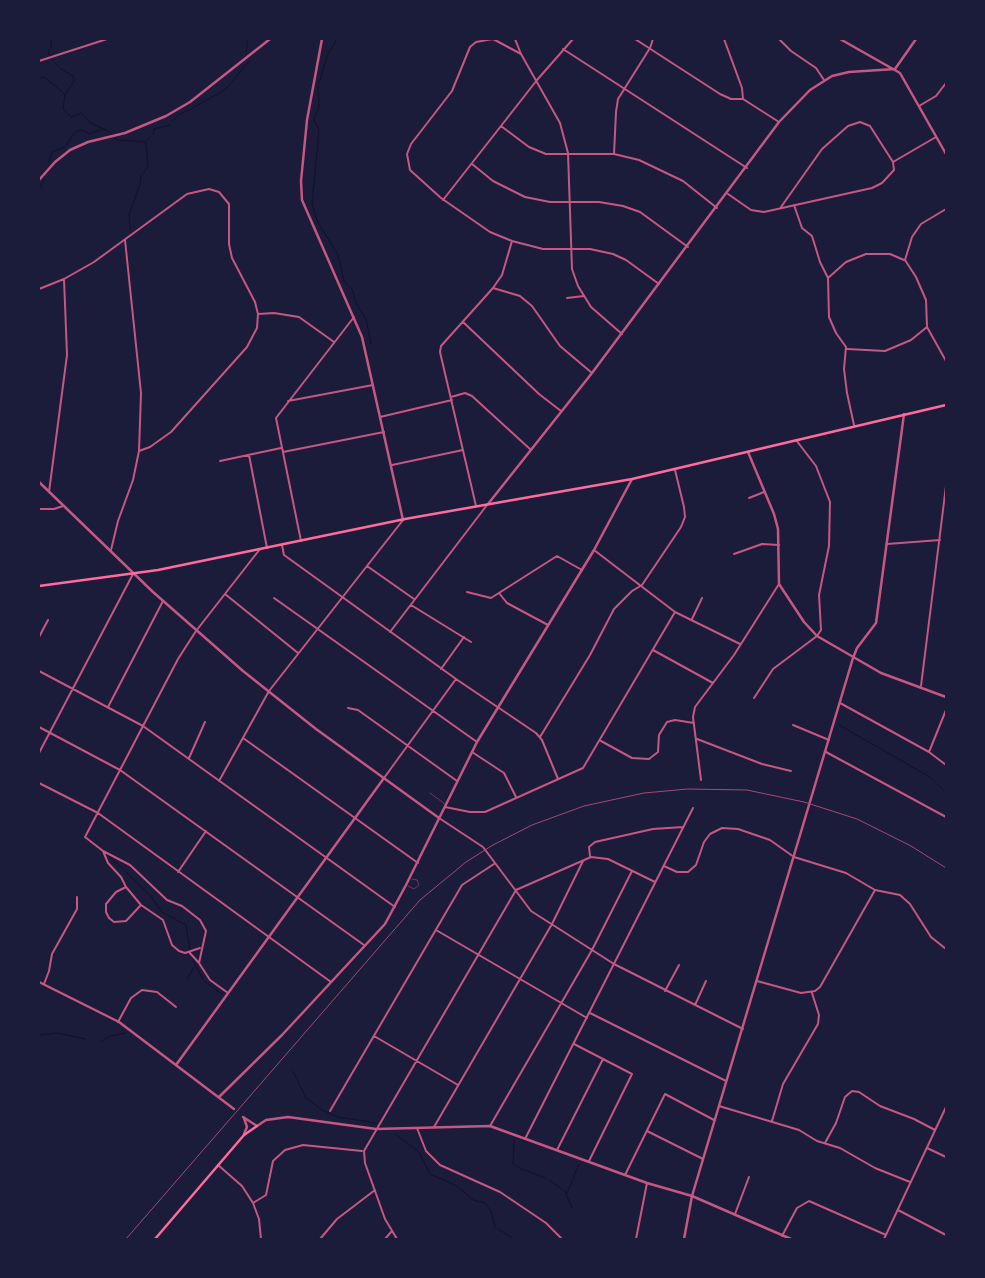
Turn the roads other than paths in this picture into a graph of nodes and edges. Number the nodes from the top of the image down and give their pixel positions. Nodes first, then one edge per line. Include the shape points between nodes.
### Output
1 (107, 39) edge
2 (270, 39) edge
3 (322, 39) edge
4 (515, 39) edge
5 (573, 39) edge
6 (635, 39) edge
7 (652, 39) edge
8 (724, 39) edge
9 (779, 39) edge
10 (840, 39) edge
11 (916, 39) edge
12 (650, 48) junction
13 (563, 49) junction
14 (521, 54) junction
15 (39, 61) edge
16 (895, 69) junction
17 (537, 80) junction
18 (824, 80) junction
19 (946, 83) edge
20 (623, 89) junction
21 (743, 99) junction
22 (919, 106) junction
23 (779, 122) junction
24 (501, 126) junction
25 (936, 137) junction
26 (568, 153) junction
27 (614, 154) junction
28 (946, 154) edge
29 (893, 162) junction
30 (472, 164) junction
31 (747, 168) junction
32 (39, 180) edge
33 (728, 194) junction
34 (444, 200) junction
35 (569, 201) junction
36 (794, 205) junction
37 (717, 208) junction
38 (780, 208) junction
39 (946, 209) edge
40 (125, 240) junction
41 (512, 241) junction
42 (688, 247) junction
43 (570, 250) junction
44 (905, 260) junction
45 (828, 278) junction
46 (64, 279) junction
47 (659, 284) junction
48 (493, 288) junction
49 (39, 289) edge
50 (584, 296) junction
51 (568, 298) dead end
52 (258, 314) junction
53 (354, 317) junction
54 (463, 322) junction
55 (928, 327) junction
56 (622, 334) junction
57 (334, 342) junction
58 (846, 349) junction
59 (946, 361) edge
60 (592, 373) junction
61 (373, 385) junction
62 (451, 397) junction
63 (452, 400) junction
64 (288, 401) junction
65 (946, 405) edge
66 (561, 411) junction
67 (904, 414) junction
68 (380, 416) junction
69 (854, 425) junction
70 (384, 432) junction
71 (796, 440) junction
72 (281, 448) junction
73 (462, 450) junction
74 (531, 450) junction
75 (139, 451) junction
76 (282, 452) junction
77 (748, 452) junction
78 (249, 455) junction
79 (220, 461) dead end
80 (392, 465) junction
81 (675, 470) junction
82 (632, 480) junction
83 (39, 482) edge
84 (946, 486) edge
85 (49, 492) junction
86 (764, 492) junction
87 (748, 498) dead end
88 (488, 504) junction
89 (64, 506) junction
90 (476, 506) junction
91 (945, 507) edge
92 (39, 509) edge
93 (403, 520) junction
94 (940, 540) junction
95 (301, 541) junction
96 (888, 544) junction
97 (282, 545) junction
98 (779, 545) junction
99 (267, 548) junction
100 (260, 549) junction
101 (111, 550) junction
102 (594, 550) junction
103 (734, 554) dead end
104 (367, 565) junction
105 (582, 570) junction
106 (133, 574) junction
107 (779, 584) junction
108 (642, 585) junction
109 (39, 586) edge
110 (467, 592) dead end
111 (499, 593) junction
112 (225, 594) junction
113 (342, 597) junction
114 (274, 598) dead end
115 (702, 598) dead end
116 (414, 600) junction
117 (164, 601) junction
118 (410, 605) junction
119 (675, 612) junction
120 (692, 619) junction
121 (48, 620) dead end
122 (548, 625) junction
123 (317, 630) junction
124 (196, 631) junction
125 (390, 632) junction
126 (817, 636) junction
127 (39, 637) edge
128 (464, 637) junction
129 (471, 642) dead end
130 (740, 644) junction
131 (652, 650) junction
132 (298, 653) junction
133 (853, 658) junction
134 (441, 669) junction
135 (39, 671) edge
136 (456, 680) junction
137 (713, 683) junction
138 (921, 686) junction
139 (73, 689) junction
140 (269, 691) junction
141 (946, 697) edge
142 (754, 698) dead end
143 (840, 703) junction
144 (108, 707) junction
145 (348, 708) dead end
146 (497, 708) junction
147 (946, 710) edge
148 (432, 712) junction
149 (205, 722) dead end
150 (694, 723) junction
151 (794, 725) dead end
152 (143, 726) junction
153 (39, 727) edge
154 (49, 733) junction
155 (540, 736) junction
156 (243, 738) junction
157 (697, 739) junction
158 (829, 740) junction
159 (600, 741) junction
160 (477, 742) junction
161 (408, 745) junction
162 (472, 752) junction
163 (826, 752) junction
164 (929, 752) junction
165 (39, 753) edge
166 (189, 758) junction
167 (946, 765) edge
168 (120, 770) junction
169 (791, 770) dead end
170 (384, 778) junction
171 (558, 779) junction
172 (701, 780) dead end
173 (219, 781) junction
174 (458, 781) junction
175 (39, 783) edge
176 (430, 793) dead end
177 (516, 797) junction
178 (446, 806) junction
179 (693, 808) dead end
180 (98, 813) junction
181 (946, 817) edge
182 (355, 818) junction
183 (439, 818) junction
184 (683, 827) junction
185 (206, 832) junction
186 (103, 851) junction
187 (591, 857) junction
188 (794, 857) junction
189 (326, 858) junction
190 (584, 859) junction
191 (418, 863) junction
192 (494, 864) junction
193 (664, 866) junction
194 (632, 870) junction
195 (178, 872) junction
196 (410, 878) junction
197 (655, 882) junction
198 (406, 885) junction
199 (126, 887) junction
200 (516, 890) junction
201 (875, 890) junction
202 (78, 897) dead end
203 (298, 897) junction
204 (141, 905) junction
205 (395, 907) junction
206 (552, 924) junction
207 (436, 930) junction
208 (269, 938) junction
209 (364, 946) junction
210 (201, 947) junction
211 (946, 949) edge
212 (592, 950) junction
213 (189, 952) junction
214 (478, 954) junction
215 (199, 963) junction
216 (614, 964) junction
217 (679, 965) dead end
218 (520, 979) junction
219 (706, 981) dead end
220 (757, 981) junction
221 (39, 982) edge
222 (331, 982) junction
223 (44, 984) junction
224 (665, 990) junction
225 (228, 993) junction
226 (812, 993) junction
227 (561, 1003) junction
228 (695, 1005) junction
229 (176, 1007) dead end
230 (589, 1013) junction
231 (587, 1018) junction
232 (118, 1022) junction
233 (743, 1030) junction
234 (374, 1036) junction
235 (574, 1044) junction
236 (603, 1058) junction
237 (416, 1060) junction
238 (176, 1065) junction
239 (726, 1081) junction
240 (458, 1085) junction
241 (219, 1096) junction
242 (719, 1106) junction
243 (946, 1107) edge
244 (234, 1109) dead end
245 (330, 1111) dead end
246 (715, 1120) junction
247 (772, 1122) junction
248 (257, 1126) junction
249 (490, 1126) junction
250 (434, 1127) junction
251 (417, 1128) junction
252 (376, 1129) junction
253 (935, 1130) junction
254 (647, 1131) junction
255 (244, 1134) junction
256 (525, 1139) junction
257 (825, 1143) junction
258 (927, 1148) junction
259 (557, 1150) junction
260 (364, 1151) junction
261 (946, 1157) edge
262 (704, 1159) junction
263 (589, 1161) junction
264 (218, 1165) junction
265 (625, 1175) junction
266 (749, 1177) dead end
267 (647, 1182) junction
268 (910, 1182) junction
269 (375, 1190) junction
270 (692, 1196) junction
271 (253, 1203) junction
272 (897, 1210) junction
273 (735, 1214) junction
274 (391, 1232) junction
275 (886, 1235) junction
276 (946, 1235) edge
277 (782, 1236) junction
278 (155, 1239) edge
279 (260, 1239) edge
280 (320, 1239) edge
281 (385, 1239) edge
282 (397, 1239) edge
283 (562, 1239) edge
284 (636, 1239) edge
285 (684, 1239) edge
286 (791, 1239) edge
287 (884, 1239) edge

1 - 15 street
2 - 32 street via 190,102 161,118 70,150
3 - 53 street via 307,120 301,192 306,212
4 - 14 street
5 - 13 street
6 - 12 street
7 - 12 street
8 - 21 street
9 - 18 street via 816,68
10 - 16 street
11 - 16 street
12 - 20 street
12 - 21 street via 720,94
13 - 17 street
13 - 20 street
14 - 17 street
14 - 34 street via 493,39 476,42 466,56 452,91 412,144 407,154 410,170
16 - 18 street via 849,72
16 - 22 street
17 - 24 street
17 - 26 street via 560,122
18 - 23 street
19 - 22 street via 936,96
20 - 27 street via 616,112
20 - 31 street
21 - 23 street
22 - 25 street
23 - 31 street
24 - 26 street via 529,147 546,154
24 - 30 street
25 - 28 street
25 - 29 street
26 - 27 street
26 - 35 street
27 - 37 street via 659,168 683,181
29 - 36 street via 894,170 872,188
29 - 38 street via 870,126 860,122 848,126 822,149
30 - 34 street
30 - 35 street via 493,182 525,197 550,202
31 - 33 street
33 - 37 street
33 - 38 street via 758,213
34 - 41 street via 472,222
35 - 42 street via 610,203 631,209 657,223
35 - 43 street
36 - 38 street
36 - 45 street via 802,228 812,236
37 - 42 street
39 - 44 street via 921,224 912,237
40 - 46 street
40 - 52 street via 187,194 205,188 219,192 229,204 232,258
40 - 75 street via 141,393
41 - 43 street via 543,249
41 - 48 street via 502,275
42 - 47 street
43 - 47 street via 590,249 613,254
43 - 50 street via 572,269
44 - 45 street via 890,254 866,254 846,262
44 - 55 street via 926,300
45 - 58 street via 829,317
46 - 49 street
46 - 85 street via 67,355
47 - 56 street
48 - 54 street
48 - 60 street via 520,296 532,306 560,346
50 - 51 street
50 - 56 street via 604,320
52 - 57 street via 299,317
52 - 75 street via 257,328 247,346 171,432
53 - 57 street
53 - 61 street
54 - 62 street via 441,346
54 - 66 street
55 - 58 street via 912,340 885,350
55 - 59 street
56 - 60 street
57 - 64 street
58 - 69 street via 844,369
60 - 66 street
61 - 64 street
61 - 68 street
62 - 63 street
62 - 74 street via 465,393 472,396
63 - 68 street
63 - 73 street
64 - 72 street via 276,418
65 - 67 main road
66 - 74 street
67 - 69 main road
67 - 96 street
68 - 70 street
69 - 71 main road
70 - 76 street
70 - 80 street
71 - 77 main road
71 - 126 street via 816,466 830,502 829,546 819,595 821,628
72 - 76 street
72 - 78 street
73 - 80 street
73 - 90 street
74 - 88 street
75 - 101 street
76 - 95 street
77 - 81 main road
77 - 86 street
78 - 79 street
78 - 99 street
80 - 93 street
81 - 82 main road
81 - 108 street via 685,517 675,538
82 - 88 main road
82 - 102 street
83 - 85 street
84 - 91 street
85 - 89 street
86 - 87 street
86 - 98 street via 774,514
88 - 90 main road
88 - 116 street
89 - 92 street via 54,510
89 - 101 street
90 - 93 main road
91 - 94 street
93 - 95 main road
93 - 104 street
94 - 96 street
94 - 138 street
95 - 97 main road
96 - 133 street via 876,623
97 - 99 main road
97 - 113 street via 284,555
98 - 103 street via 762,544
98 - 107 street
99 - 100 main road
100 - 106 main road
100 - 112 street
101 - 106 street
102 - 105 street
102 - 108 street
104 - 113 street
104 - 116 street
105 - 111 street via 557,556
105 - 122 street
106 - 109 main road
106 - 117 street
106 - 139 street
107 - 126 street via 799,616
107 - 130 street
108 - 119 street
108 - 155 street via 614,609
110 - 111 street via 487,598
111 - 122 street via 507,603
112 - 124 street
112 - 132 street
113 - 123 street
113 - 125 street
114 - 123 street
115 - 120 street
116 - 118 street
117 - 124 street
117 - 144 street
118 - 125 street
118 - 128 street
119 - 120 street
119 - 131 street
120 - 130 street
121 - 127 street
122 - 146 street
123 - 132 street
123 - 148 street
124 - 140 street
124 - 152 street
125 - 134 street
126 - 133 street
126 - 142 street via 773,669
128 - 129 street
128 - 134 street
130 - 137 street
131 - 137 street
131 - 159 street
132 - 140 street
133 - 138 street via 881,673
133 - 143 street
134 - 136 street
135 - 139 street
136 - 146 street
136 - 148 street
137 - 150 street via 697,703
138 - 141 street
139 - 144 street
139 - 154 street
140 - 156 street
140 - 170 street
143 - 158 street
143 - 164 street
144 - 152 street
145 - 161 street via 358,710
146 - 155 street
146 - 160 street
147 - 164 street
148 - 160 street
148 - 161 street
149 - 166 street
150 - 157 street
150 - 159 street via 667,722 659,735 658,752 649,759 632,758
151 - 158 street
152 - 166 street
152 - 168 street
153 - 154 street
154 - 165 street
154 - 168 street
155 - 171 street
156 - 173 street
156 - 182 street
157 - 169 street via 762,764
157 - 172 street
158 - 163 street
159 - 171 street via 583,768
160 - 162 street
161 - 170 street
161 - 174 street
162 - 174 street
162 - 177 street via 504,773
163 - 181 street
163 - 188 street
164 - 167 street
166 - 173 street
168 - 180 street
168 - 185 street
170 - 182 street
170 - 183 street
171 - 177 street
173 - 189 street
174 - 178 street
175 - 180 street
176 - 178 lane
177 - 178 street via 484,812
178 - 183 street
179 - 184 street
180 - 186 street via 85,837
180 - 195 street
182 - 189 street
182 - 191 street
183 - 191 street
183 - 192 street via 483,847
184 - 187 street via 595,842 589,847
184 - 193 street
185 - 195 street
185 - 203 street
186 - 199 street
186 - 210 street via 130,865 167,900 196,916 206,931
187 - 190 street
187 - 194 street via 608,859
188 - 193 street via 770,840 726,827 707,837 696,865 688,872 677,872
188 - 201 street via 846,873
188 - 220 street
189 - 203 street
189 - 205 street
190 - 200 street
190 - 206 street
191 - 196 street
192 - 200 street
192 - 207 street via 462,885
193 - 197 street
194 - 197 street
194 - 212 street
195 - 208 street
196 - 198 street
196 - 198 lane via 417,880 419,886 414,889
197 - 216 street
198 - 205 street
199 - 204 street
199 - 204 street via 116,892 106,904 109,918 114,922 126,920
200 - 206 street via 531,911
200 - 214 street
201 - 211 street via 893,892 905,899 931,937
201 - 226 street via 820,986
202 - 223 street via 77,909 52,954
203 - 208 street
203 - 209 street
204 - 213 street via 163,920 172,945 179,951
205 - 209 street via 385,924
206 - 212 street
206 - 218 street
207 - 214 street
207 - 234 street
208 - 222 street
208 - 225 street
209 - 222 street
210 - 213 street
210 - 215 street
212 - 216 street
212 - 227 street
213 - 215 street
214 - 218 street
214 - 237 street
215 - 225 street via 210,980
216 - 224 street
216 - 230 street
217 - 224 street
218 - 227 street
218 - 240 street
219 - 228 street
220 - 226 street via 794,992
220 - 233 street
221 - 223 street
222 - 241 street
223 - 232 street
224 - 228 street
225 - 238 street
226 - 247 street via 819,1015 818,1024 783,1084
227 - 231 street
227 - 249 street
228 - 233 street
229 - 232 street via 157,992 142,990 130,998
230 - 231 street
230 - 239 street
231 - 235 street
232 - 238 street
233 - 239 street
234 - 237 street
234 - 245 street
235 - 236 street
235 - 256 street
236 - 259 street
236 - 263 street via 632,1074
237 - 240 street
237 - 252 street
238 - 241 street
239 - 242 street
240 - 250 street
241 - 244 street
242 - 246 street
242 - 247 street
243 - 253 street
246 - 254 street via 665,1094
246 - 262 street
247 - 257 street via 799,1130
248 - 252 street via 266,1120 288,1117
248 - 255 main road
248 - 255 street via 243,1117 247,1126
249 - 250 street
249 - 256 street
250 - 251 street
251 - 252 street
251 - 283 street via 426,1151 440,1165 500,1192 546,1223
252 - 260 street
253 - 257 street via 852,1091 845,1097
253 - 258 street
254 - 262 street
254 - 265 street
255 - 264 main road
256 - 259 street
257 - 268 street
258 - 261 street
258 - 268 street
259 - 263 street
260 - 269 street
260 - 271 street via 303,1145 285,1150 274,1161 266,1194
262 - 270 street
263 - 265 street
264 - 271 street via 242,1186
264 - 278 main road
265 - 267 street
266 - 273 street
267 - 270 street
267 - 284 street
268 - 272 street
269 - 274 street
269 - 280 street via 337,1219
270 - 273 street
270 - 285 street
271 - 279 street via 259,1219
272 - 275 street
272 - 276 street
273 - 277 street
274 - 281 street
274 - 282 street
275 - 277 street via 809,1201 797,1208
275 - 287 street
277 - 286 street

